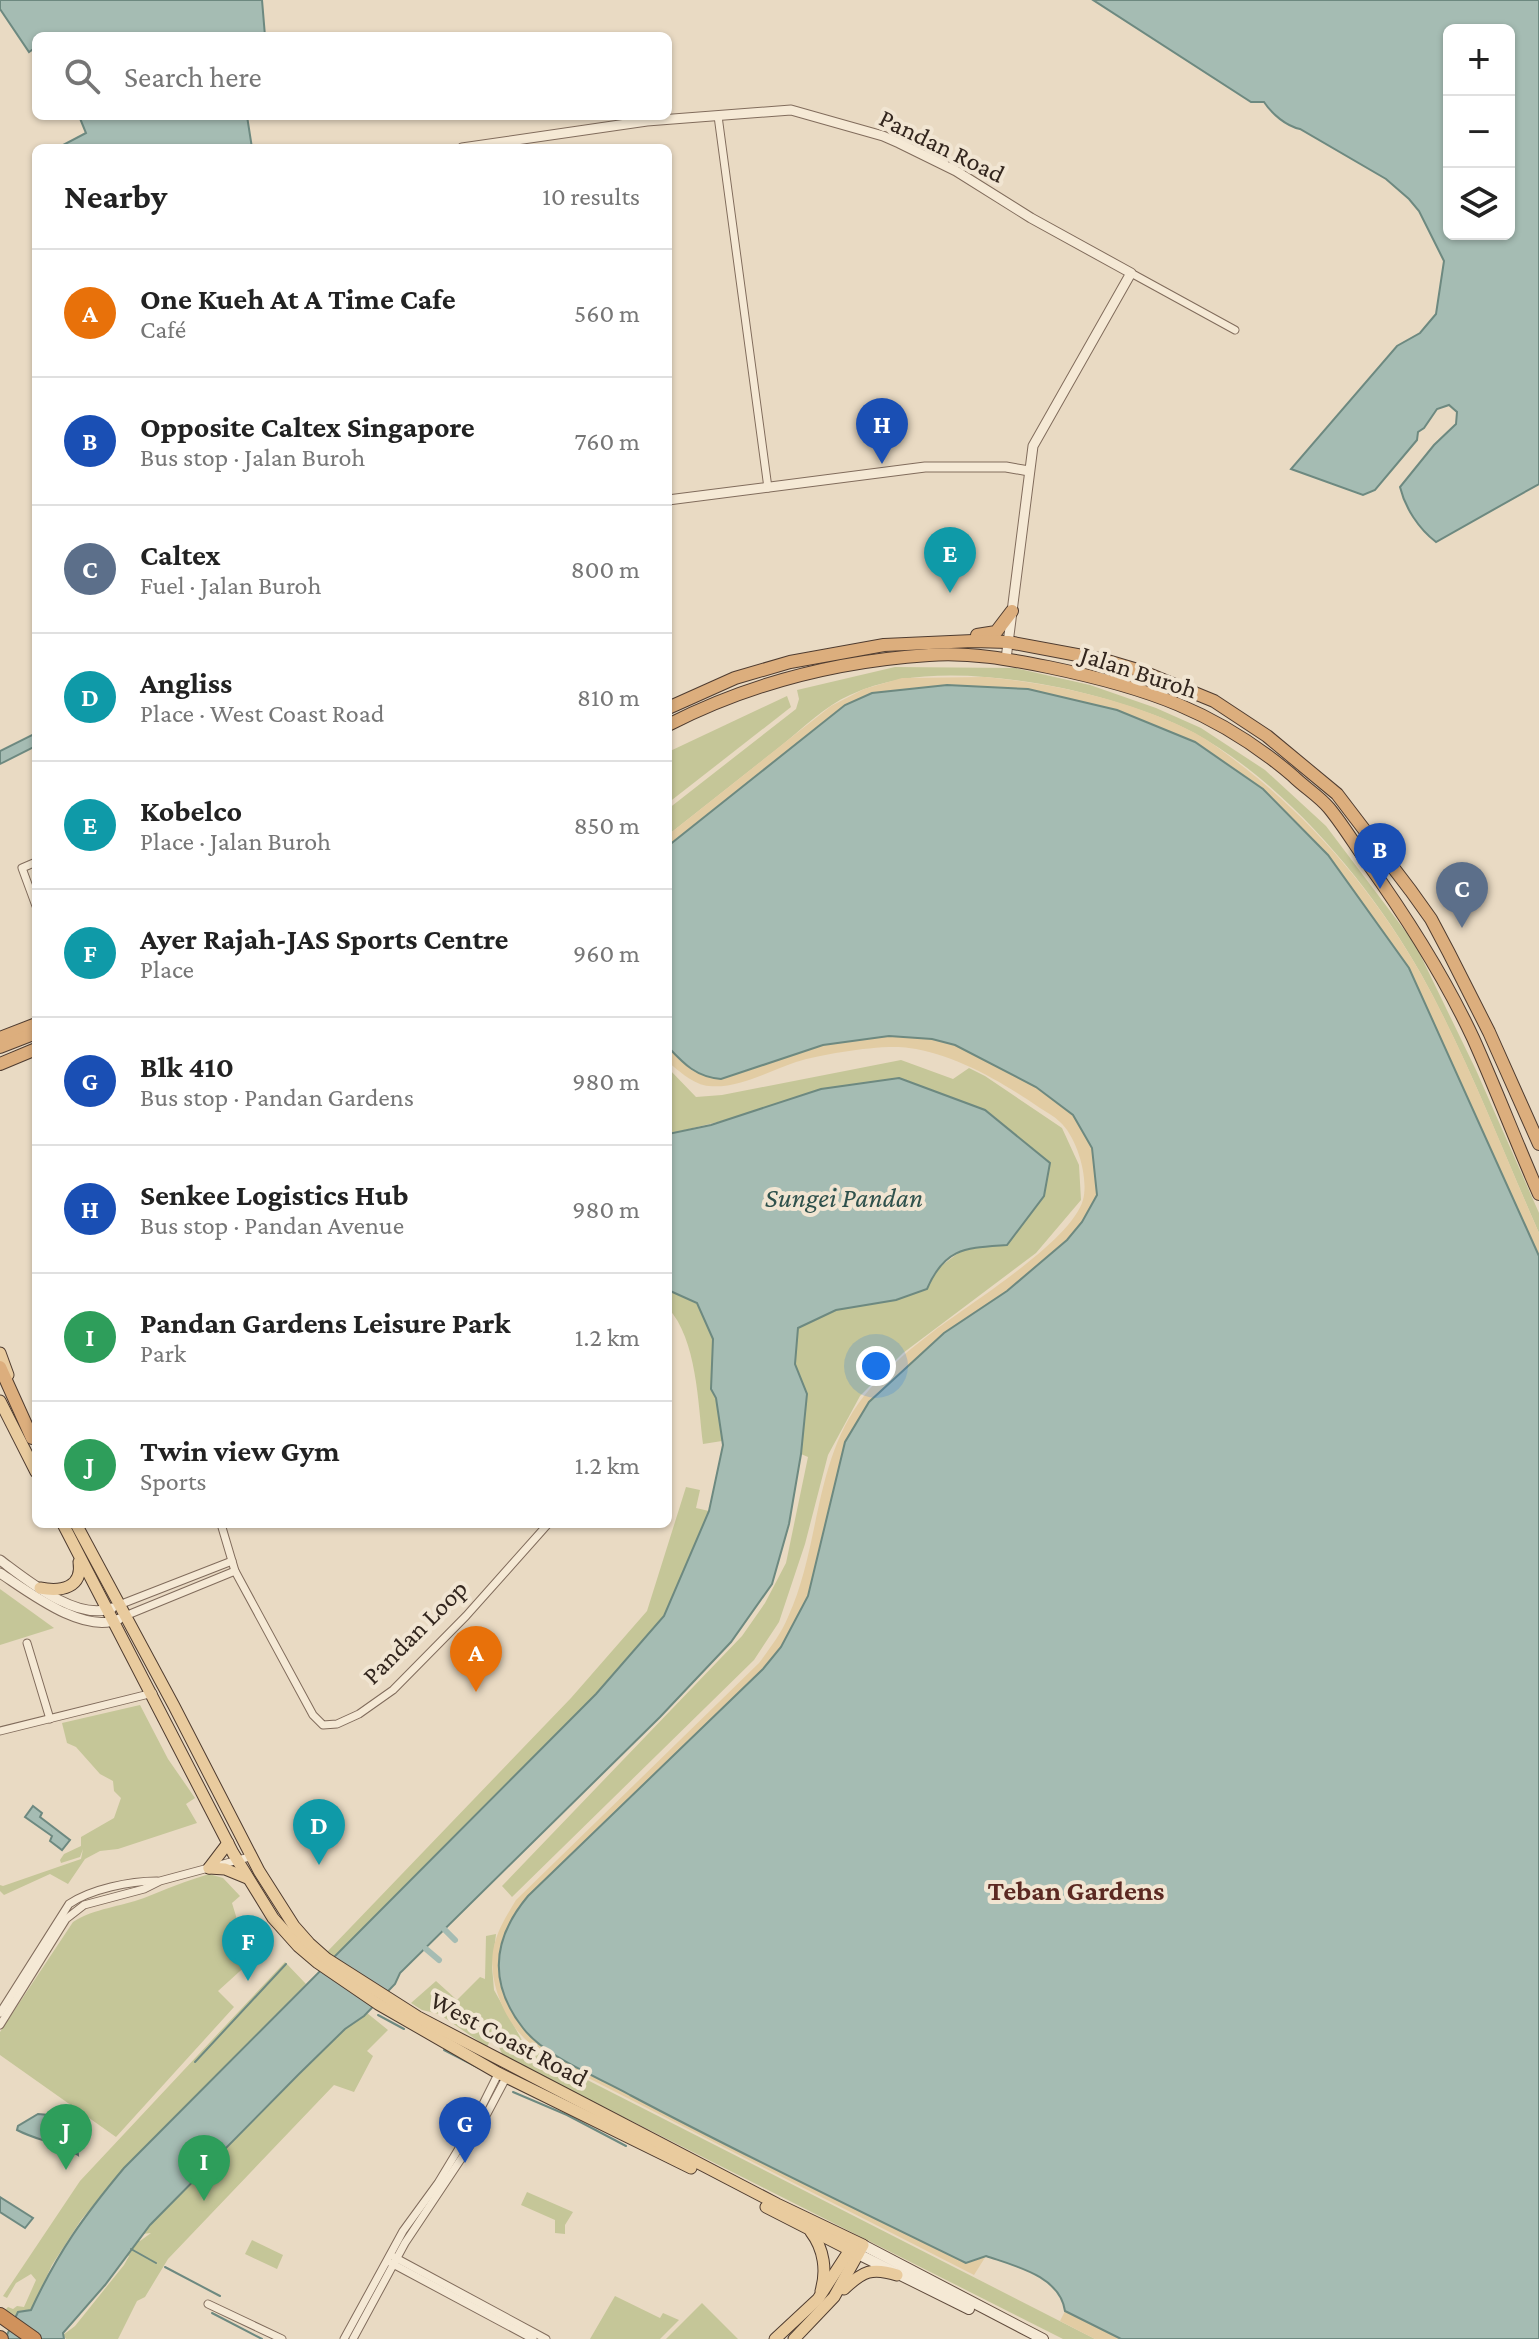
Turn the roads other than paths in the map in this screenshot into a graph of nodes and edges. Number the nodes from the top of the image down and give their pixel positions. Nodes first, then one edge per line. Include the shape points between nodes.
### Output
1 (718, 116) junction
2 (672, 119) edge
3 (661, 120) edge
4 (489, 144) edge
5 (1131, 273) junction
6 (1235, 330) dead end
7 (1029, 471) junction
8 (768, 488) junction
9 (672, 500) edge
10 (1012, 611) junction
11 (963, 641) junction
12 (940, 642) junction
13 (1008, 642) junction
14 (948, 655) junction
15 (1006, 659) junction
16 (672, 706) edge
17 (672, 723) edge
18 (32, 864) edge
19 (32, 895) edge
20 (32, 1026) edge
21 (32, 1035) edge
22 (0, 1038) edge
23 (0, 1047) edge
24 (32, 1051) edge
25 (0, 1064) edge
26 (1539, 1144) edge
27 (1539, 1194) edge
28 (0, 1353) edge
29 (0, 1367) edge
30 (0, 1401) edge
31 (32, 1437) edge
32 (32, 1438) edge
33 (32, 1464) edge
34 (65, 1528) edge
35 (78, 1528) edge
36 (222, 1528) edge
37 (544, 1528) edge
38 (76, 1550) junction
39 (0, 1560) edge
40 (232, 1561) junction
41 (235, 1571) junction
42 (0, 1573) edge
43 (40, 1588) junction
44 (106, 1610) junction
45 (122, 1611) junction
46 (112, 1622) junction
47 (27, 1643) dead end
48 (153, 1693) junction
49 (50, 1719) junction
50 (0, 1731) edge
51 (228, 1843) junction
52 (253, 1856) junction
53 (237, 1860) junction
54 (209, 1868) junction
55 (248, 1878) junction
56 (160, 1881) junction
57 (324, 1962) junction
58 (0, 2013) edge
59 (0, 2025) edge
60 (505, 2070) junction
61 (808, 2228) junction
62 (405, 2243) junction
63 (857, 2248) junction
64 (391, 2259) junction
65 (408, 2268) junction
66 (897, 2275) junction
67 (384, 2279) junction
68 (834, 2297) junction
69 (818, 2299) junction
70 (208, 2304) dead end
71 (3, 2317) edge
72 (34, 2339) edge
73 (282, 2339) edge
74 (344, 2339) edge
75 (353, 2339) edge
76 (533, 2339) edge
77 (546, 2339) edge
78 (775, 2339) edge
79 (794, 2339) edge
80 (1032, 2339) edge
81 (1043, 2339) edge

1 - 2 street, Pandan Road
1 - 5 street, Pandan Road via 791,110 883,136 956,171
1 - 8 street
3 - 4 street, Pandan Road
5 - 6 street, Pandan Road
5 - 7 street via 1044,423
7 - 8 street via 925,467
7 - 10 street
8 - 9 street
10 - 11 highway via 996,632
10 - 13 street
11 - 12 highway, Jalan Buroh
11 - 13 highway, Jalan Buroh
12 - 14 highway
12 - 16 highway, Jalan Buroh via 884,645 790,662 735,678
13 - 15 street
13 - 26 highway, Jalan Buroh via 1104,660 1214,701 1267,736 1337,794 1431,919
14 - 15 highway, Jalan Buroh
14 - 17 highway, Jalan Buroh via 884,660 795,677 740,693
15 - 27 highway, Jalan Buroh via 1104,679 1175,702 1258,746 1328,807 1417,933 1472,1038
18 - 19 street via 22,868
20 - 22 highway
21 - 23 highway
24 - 25 highway
28 - 31 main road
29 - 32 highway
30 - 33 main road
34 - 38 main road, West Coast Road
35 - 45 main road, West Coast Road
36 - 40 street, Pandan Loop
37 - 41 street, Pandan Loop via 393,1690 359,1714 329,1726 313,1715
38 - 43 main road via 80,1573 70,1588
38 - 44 main road, West Coast Road
39 - 43 street
40 - 41 street, Pandan Loop
40 - 45 street
41 - 45 street
42 - 46 street via 75,1617
43 - 44 street via 76,1608
44 - 45 street
44 - 46 main road, West Coast Road
45 - 46 street
45 - 52 main road, West Coast Road
46 - 48 main road, West Coast Road
47 - 49 street
48 - 49 street
48 - 51 main road, West Coast Road
49 - 50 street
51 - 53 main road, West Coast Road
51 - 54 main road
52 - 53 street
52 - 57 main road, West Coast Road via 294,1926
53 - 54 street
53 - 55 main road, West Coast Road
54 - 55 main road
54 - 56 street
55 - 57 main road, West Coast Road via 298,1946
56 - 58 street via 80,1896 69,1904
56 - 59 street via 84,1905 66,1919
57 - 60 main road, West Coast Road
60 - 61 main road, West Coast Road
60 - 62 street via 471,2144
60 - 63 main road, West Coast Road
60 - 64 street
61 - 63 main road, West Coast Road
61 - 69 main road via 824,2262
62 - 64 street
62 - 65 street
63 - 66 main road, West Coast Road
63 - 68 main road
63 - 69 main road
63 - 81 main road, West Coast Road
64 - 65 street
64 - 67 street
64 - 74 street
65 - 67 street
65 - 76 street
65 - 77 street
66 - 68 main road via 870,2271
66 - 80 main road, West Coast Road
67 - 75 street
68 - 79 main road
69 - 78 main road
70 - 73 street
71 - 72 highway

